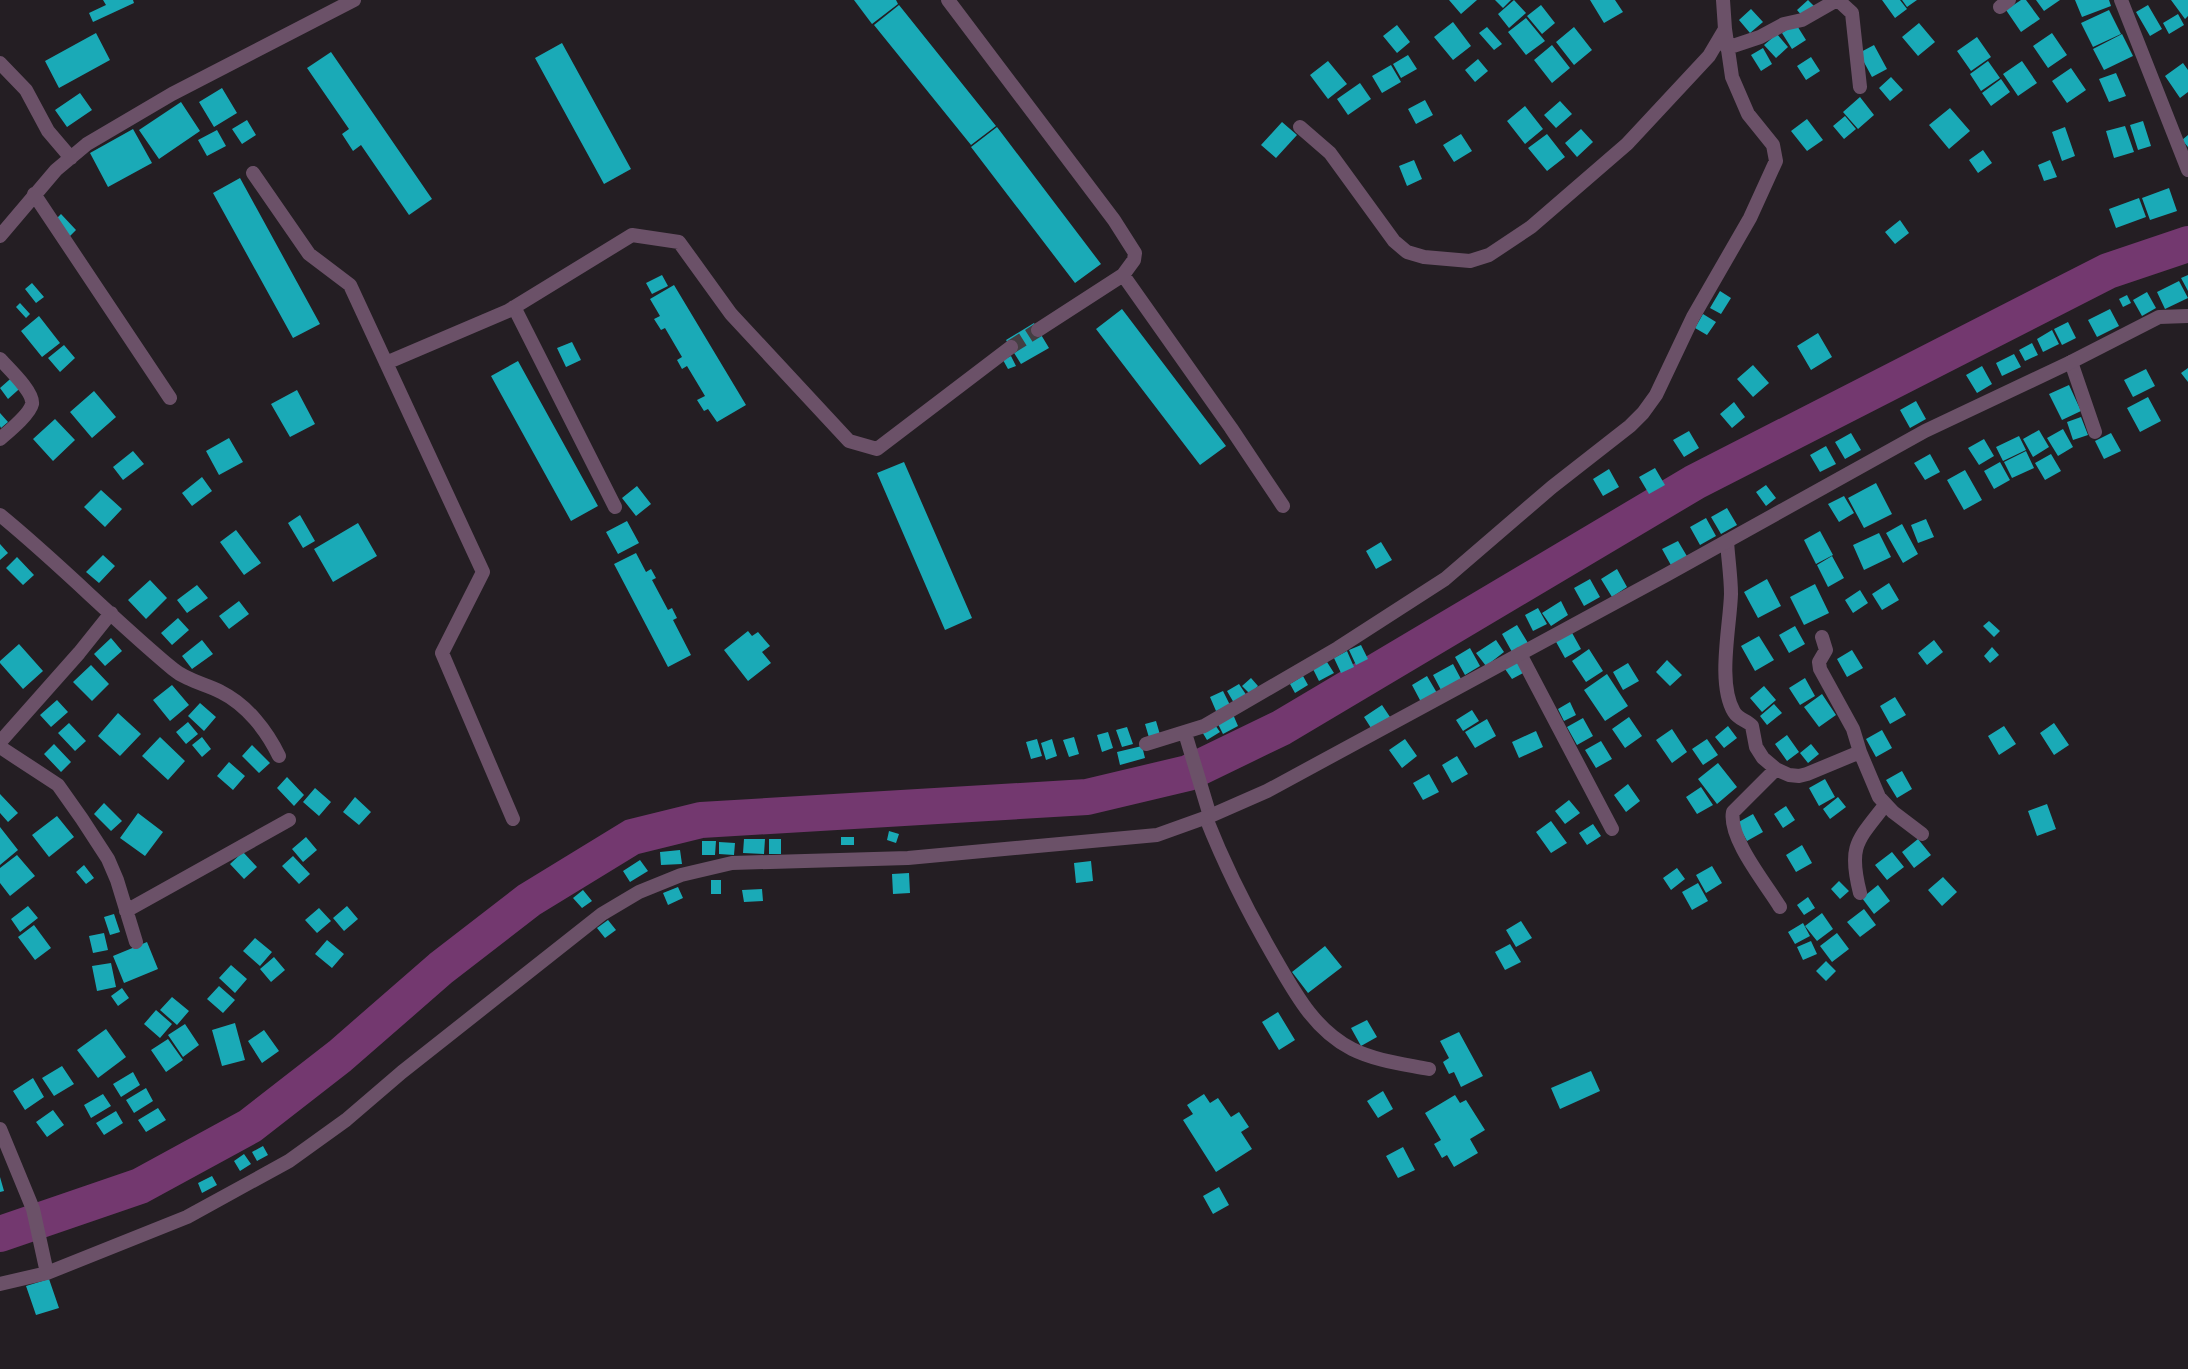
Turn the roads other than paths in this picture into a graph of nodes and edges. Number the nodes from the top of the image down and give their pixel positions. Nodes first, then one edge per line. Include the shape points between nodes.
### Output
1 (354, 0) edge
2 (948, 0) edge
3 (1723, 0) edge
4 (1837, 0) edge
5 (2121, 0) edge
6 (1725, 29) junction
7 (1727, 48) junction
8 (0, 63) edge
9 (1860, 87) dead end
10 (1300, 127) dead end
11 (71, 158) junction
12 (2188, 170) edge
13 (253, 174) dead end
14 (34, 194) junction
15 (0, 236) edge
16 (1123, 275) junction
17 (514, 307) junction
18 (2188, 316) edge
19 (1038, 330) tunnel mouth
20 (1011, 348) tunnel mouth
21 (0, 359) edge
22 (2071, 362) junction
23 (386, 363) junction
24 (170, 398) dead end
25 (2095, 432) dead end
26 (0, 439) edge
27 (1282, 506) dead end
28 (615, 507) dead end
29 (0, 515) edge
30 (1727, 540) junction
31 (111, 614) junction
32 (1822, 637) dead end
33 (1520, 654) junction
34 (1185, 733) junction
35 (0, 742) edge
36 (1146, 744) dead end
37 (0, 746) edge
38 (1860, 752) junction
39 (279, 756) dead end
40 (1776, 770) junction
41 (1885, 805) junction
42 (1208, 817) junction
43 (513, 819) dead end
44 (289, 820) dead end
45 (1612, 830) dead end
46 (1922, 834) dead end
47 (1860, 893) dead end
48 (1780, 907) dead end
49 (126, 911) junction
50 (136, 942) dead end
51 (1430, 1070) dead end
52 (0, 1129) edge
53 (47, 1273) junction
54 (0, 1284) edge

1 - 11 street via 172,94 87,144
2 - 16 street via 1130,243 1135,253 1134,260
3 - 6 street
4 - 7 street via 1802,20 1784,24 1760,37
4 - 9 street via 1852,13
5 - 12 street
6 - 7 street
6 - 10 street via 1709,56 1627,144 1531,227 1489,255 1470,261 1424,258 1407,252 1394,241 1330,153
7 - 34 street via 1732,77 1744,106 1773,145 1776,161 1750,218 1693,317 1656,395 1643,413 1445,579 1338,648 1204,726
8 - 11 street via 26,90 48,131
11 - 14 street
13 - 23 street via 310,254 350,286
14 - 15 street
14 - 24 street
16 - 19 street
16 - 27 street
17 - 20 street via 632,234 679,242 731,314 849,441 877,448
17 - 23 street
17 - 28 street
18 - 22 street via 2159,317
21 - 26 street via 31,395 32,404
22 - 25 street
22 - 30 street via 1925,431
23 - 43 street via 483,572 442,653
29 - 31 street
30 - 33 street
30 - 40 street via 1731,591 1730,628 1724,659 1729,698 1737,716 1753,728 1756,747 1761,755
31 - 35 street
31 - 39 street via 175,671 223,693 240,706 271,739
32 - 38 street via 1826,650 1819,662 1820,668 1850,723
33 - 42 street via 1267,791
33 - 45 street
34 - 36 street
34 - 42 street
37 - 49 street via 58,785 108,859
38 - 40 street via 1799,776
38 - 41 street via 1874,788
40 - 48 street via 1733,812 1732,820 1735,837
41 - 46 street
41 - 47 street via 1856,845 1854,872
42 - 51 street via 1244,905 1302,1004 1325,1031 1353,1049 1382,1060
42 - 53 street via 1157,835 1107,841 908,858 732,862 681,875 639,892 602,914 289,1162 187,1217
44 - 49 street
49 - 50 street
52 - 53 street via 33,1209
53 - 54 street

